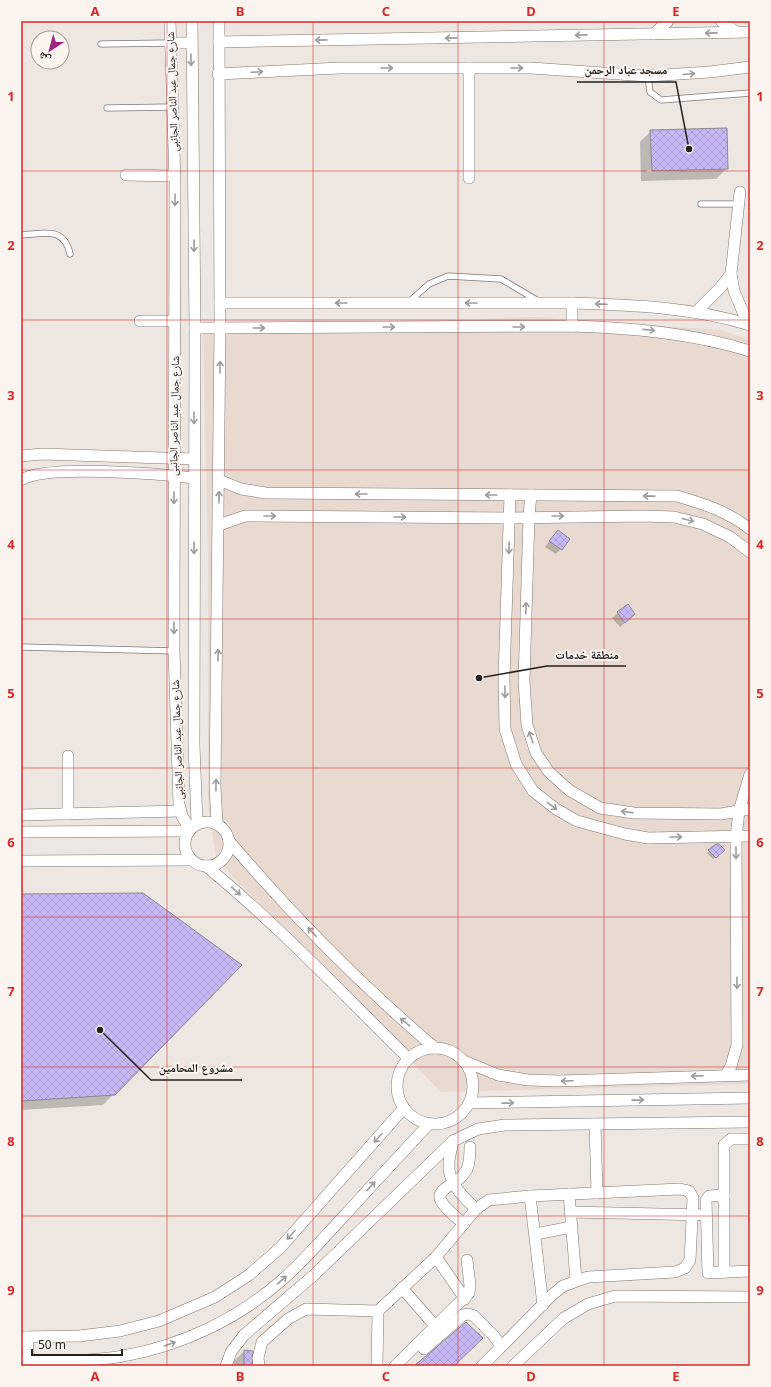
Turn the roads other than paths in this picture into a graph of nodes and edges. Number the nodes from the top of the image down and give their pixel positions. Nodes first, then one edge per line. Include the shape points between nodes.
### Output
1 (170, 21) edge
2 (192, 21) edge
3 (219, 21) edge
4 (668, 21) edge
5 (722, 21) edge
6 (736, 32) junction
7 (750, 32) edge
8 (654, 34) junction
9 (219, 42) junction
10 (191, 43) junction
11 (101, 44) dead end
12 (170, 44) junction
13 (750, 67) edge
14 (469, 68) junction
15 (218, 74) junction
16 (648, 76) junction
17 (750, 93) edge
18 (172, 107) junction
19 (107, 108) dead end
20 (126, 175) dead end
21 (469, 178) dead end
22 (174, 179) junction
23 (194, 182) junction
24 (740, 192) dead end
25 (700, 204) dead end
26 (738, 204) junction
27 (21, 235) edge
28 (70, 254) dead end
29 (731, 274) junction
30 (220, 303) junction
31 (408, 303) junction
32 (542, 303) junction
33 (572, 303) junction
34 (696, 312) junction
35 (140, 321) dead end
36 (175, 321) junction
37 (749, 325) edge
38 (572, 326) junction
39 (195, 328) junction
40 (220, 329) junction
41 (750, 351) edge
42 (23, 454) edge
43 (174, 458) junction
44 (194, 459) junction
45 (174, 476) junction
46 (194, 478) junction
47 (21, 480) edge
48 (219, 480) junction
49 (510, 495) junction
50 (532, 495) junction
51 (529, 516) junction
52 (510, 518) junction
53 (219, 525) junction
54 (750, 529) edge
55 (750, 552) edge
56 (21, 647) edge
57 (174, 651) junction
58 (68, 756) dead end
59 (750, 774) edge
60 (744, 810) edge
61 (180, 811) junction
62 (68, 814) junction
63 (21, 816) edge
64 (217, 824) junction
65 (192, 828) junction
66 (21, 832) edge
67 (750, 836) edge
68 (736, 837) junction
69 (229, 841) junction
70 (192, 860) junction
71 (21, 861) edge
72 (206, 866) junction
73 (435, 1048) junction
74 (408, 1058) junction
75 (464, 1061) junction
76 (726, 1075) junction
77 (750, 1075) edge
78 (750, 1098) edge
79 (469, 1103) junction
80 (404, 1108) junction
81 (750, 1122) edge
82 (429, 1124) junction
83 (595, 1124) junction
84 (750, 1139) edge
85 (453, 1141) junction
86 (470, 1147) dead end
87 (453, 1182) junction
88 (597, 1193) junction
89 (569, 1194) junction
90 (530, 1196) junction
91 (724, 1196) junction
92 (476, 1209) junction
93 (570, 1212) junction
94 (692, 1215) junction
95 (706, 1215) junction
96 (464, 1224) junction
97 (571, 1227) junction
98 (536, 1234) junction
99 (436, 1257) junction
100 (467, 1260) dead end
101 (750, 1271) edge
102 (724, 1272) junction
103 (576, 1280) junction
104 (402, 1288) junction
105 (750, 1297) edge
106 (465, 1298) junction
107 (543, 1306) junction
108 (378, 1311) junction
109 (436, 1327) junction
110 (24, 1337) edge
111 (424, 1349) dead end
112 (499, 1349) junction
113 (26, 1363) edge
114 (226, 1366) edge
115 (259, 1366) edge
116 (377, 1366) edge
117 (396, 1366) edge
118 (482, 1366) edge
119 (513, 1366) edge

1 - 12 street, شارع جمال عبد الناصر الجانبى
2 - 10 street
3 - 9 street
4 - 8 street
5 - 6 street
6 - 7 street
6 -> 8 street
8 -> 9 street
9 - 15 street
10 - 12 street
10 -> 23 street
11 - 12 lane
12 - 18 street, شارع جمال عبد الناصر الجانبى
16 -> 13 street
15 -> 14 street via 340,68
14 -> 16 street via 532,68
14 - 21 street
15 - 30 street
16 - 17 lane via 650,92 661,100
18 - 19 lane
18 - 22 street, شارع جمال عبد الناصر الجانبى
20 - 22 street
22 - 23 street
22 -> 36 street, شارع جمال عبد الناصر الجانبى
23 -> 39 street
24 - 26 street
25 - 26 lane
26 - 29 street
27 - 28 lane via 56,233 64,238
29 - 34 street
29 - 37 street via 734,291
31 -> 30 street
30 - 40 street
32 -> 31 street
31 - 32 lane via 429,284 448,276 501,279
32 - 33 street
34 -> 33 street
33 - 38 street
34 - 37 street
35 - 36 street
36 - 43 street, شارع جمال عبد الناصر الجانبى
40 -> 38 street
38 -> 41 street via 664,332
39 - 40 street
39 -> 44 street
48 -> 40 street
42 - 43 street
43 - 44 street
43 - 45 street, شارع جمال عبد الناصر الجانبى
44 - 46 street
45 - 46 street
45 - 47 street via 53,472
45 -> 57 street, شارع جمال عبد الناصر الجانبى
46 -> 65 street
49 -> 48 street via 266,493 241,489
53 -> 48 street
49 - 50 street
49 - 52 street
50 - 51 street
54 -> 50 street via 709,505 677,496
51 - 52 street
51 -> 55 street via 674,517 703,524 730,537
60 -> 51 street via 721,814 634,812 600,808 569,790 549,772 536,753 526,725 524,681
53 -> 52 street via 245,516
52 -> 68 street via 504,678 505,729 516,764 532,791 577,821 625,834 648,838
64 -> 53 street via 215,786
56 - 57 lane
57 - 61 street, شارع جمال عبد الناصر الجانبى
58 - 62 street
59 - 60 street
60 - 68 street
61 - 62 street, شارع جمال عبد الناصر الجانبى
61 - 65 street, شارع جمال عبد الناصر الجانبى
62 - 63 street, شارع جمال عبد الناصر الجانبى
64 - 65 street via 211,822
64 - 69 street via 223,828
65 - 66 street
65 - 70 street via 185,846
67 - 68 street
68 -> 76 street via 737,1034 735,1055
69 - 72 street via 226,856 214,865
73 -> 69 street via 377,997 274,894
70 - 71 street
70 - 72 street
72 -> 74 street via 287,939
73 - 74 street via 416,1052
73 - 75 street via 446,1049
74 - 80 street via 401,1067 397,1083 399,1099
76 -> 75 street via 528,1080 498,1075
75 - 79 street via 473,1082
76 - 77 street
79 -> 78 street
79 - 82 street via 462,1113 452,1120 441,1124
80 - 82 street via 411,1116
80 -> 110 street via 280,1248 249,1275 215,1297 178,1314 120,1331 80,1336
81 - 83 street
113 -> 82 street via 124,1356 174,1343 225,1320 264,1295 297,1266
83 - 85 street via 505,1125 478,1129
83 - 88 street
84 - 91 street via 731,1139 724,1145
85 - 87 street via 448,1165
85 - 114 street via 314,1275 251,1328 231,1352
86 - 87 street via 467,1170 460,1179
87 - 92 street via 463,1197
87 - 96 street via 442,1192 440,1198
88 - 89 street
88 - 94 street via 680,1189 689,1191 693,1198
89 - 90 street
89 - 93 street
90 - 92 street via 489,1200
90 - 98 street
91 - 95 street via 709,1196 706,1200
91 - 102 street
92 - 96 street
93 - 94 street
93 - 97 street
94 - 95 street
94 - 103 street via 690,1260 685,1268 675,1272 588,1277
95 - 102 street via 708,1273
96 - 99 street
97 - 98 street
97 - 103 street
98 - 107 street
99 - 104 street
99 - 106 street
100 - 106 street via 470,1286
101 - 102 street
103 - 107 street via 552,1294
104 - 108 street
104 - 109 street
105 - 119 street via 615,1296 588,1304 564,1318
106 - 109 street
107 - 112 street
108 - 115 street via 306,1309 262,1342
108 - 116 street
109 - 117 street
110 - 113 street
111 - 112 street via 463,1315 469,1314 494,1336 499,1342
112 - 118 street

